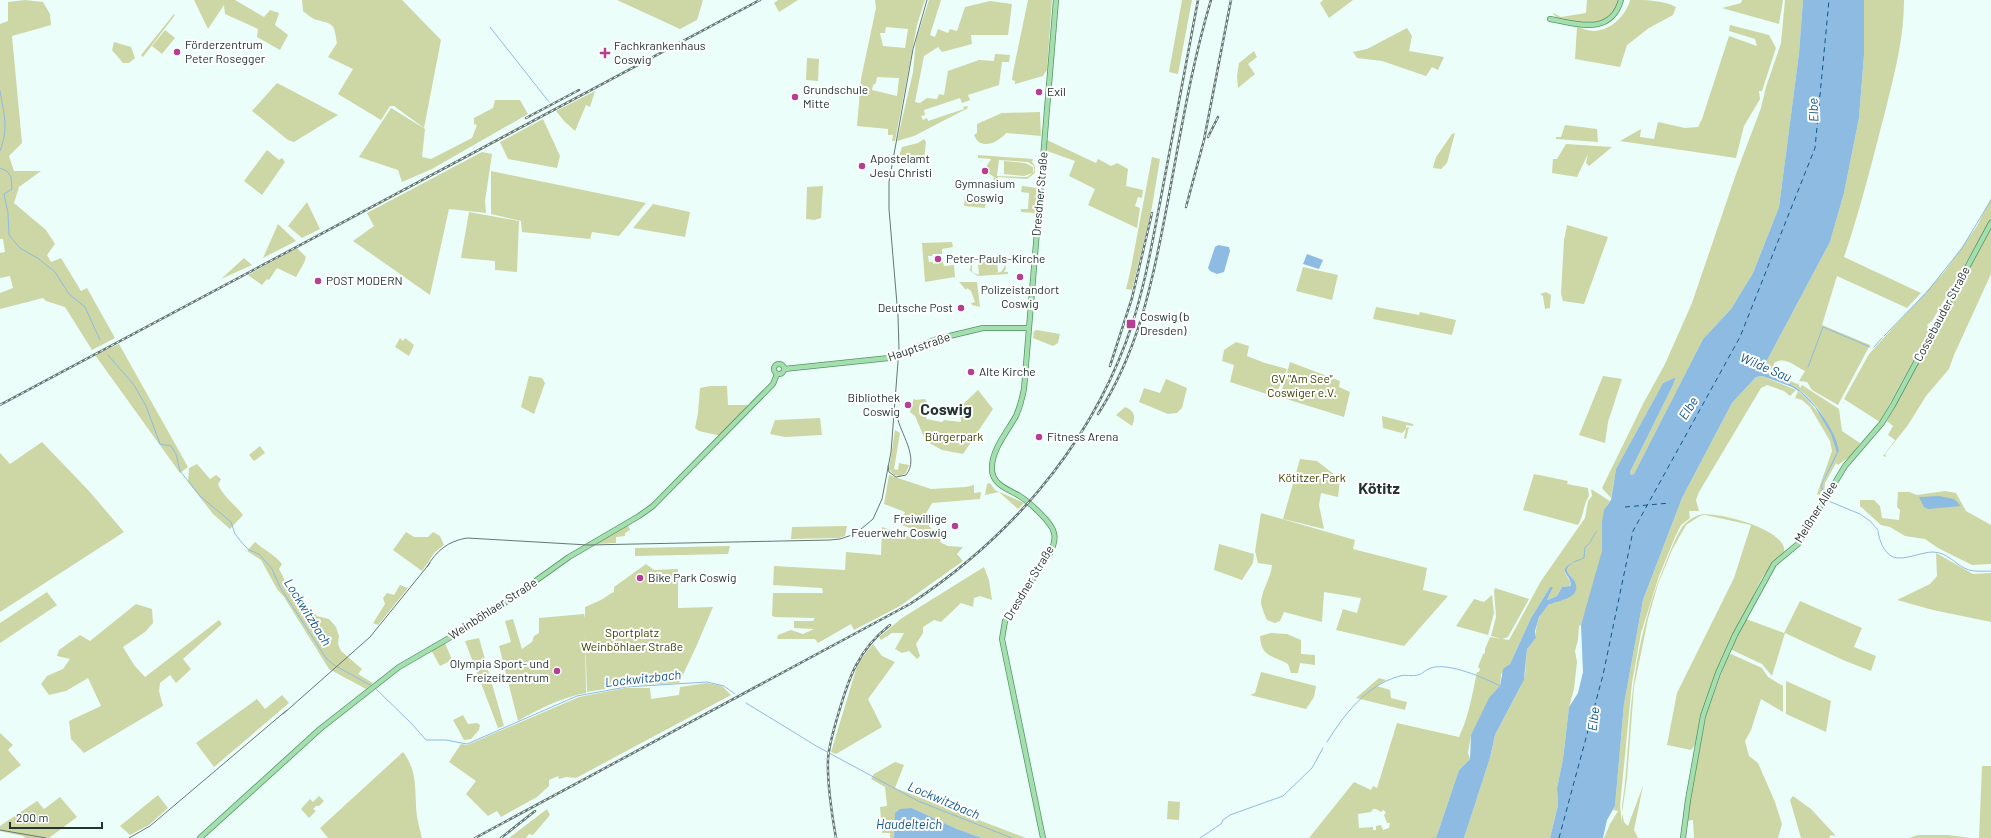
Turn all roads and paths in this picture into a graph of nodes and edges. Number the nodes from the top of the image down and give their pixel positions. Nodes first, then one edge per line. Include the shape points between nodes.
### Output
1 (1056, 0) edge
2 (1621, 0) edge
3 (1550, 19) dead end
4 (1991, 223) edge
5 (1029, 328) junction
6 (784, 369) junction
7 (777, 374) junction
8 (1893, 405) joint
9 (200, 838) edge
10 (1043, 838) edge
11 (1683, 838) edge

1 - 5 main road, Dresdner Straße
2 - 3 main road via 1612,16 1600,24 1582,25
4 - 8 main road, Cossebauder Straße
5 - 6 main road, Hauptstraße via 983,328 938,339 890,358
5 - 10 main road, Dresdner Straße via 1022,401 994,455 992,469 994,478 1000,485 1026,501 1046,519 1055,534 1050,553 1005,621 1002,639
6 - 7 main road via 782,373
6 - 7 main road via 781,364 775,365 774,371
7 - 9 main road, Weinböhlaer Straße via 772,384 653,506 569,557 482,619 399,667 288,756
8 - 11 main road, Meißner Allee via 1882,423 1850,459 1798,544 1780,557 1772,567 1743,620 1706,708

